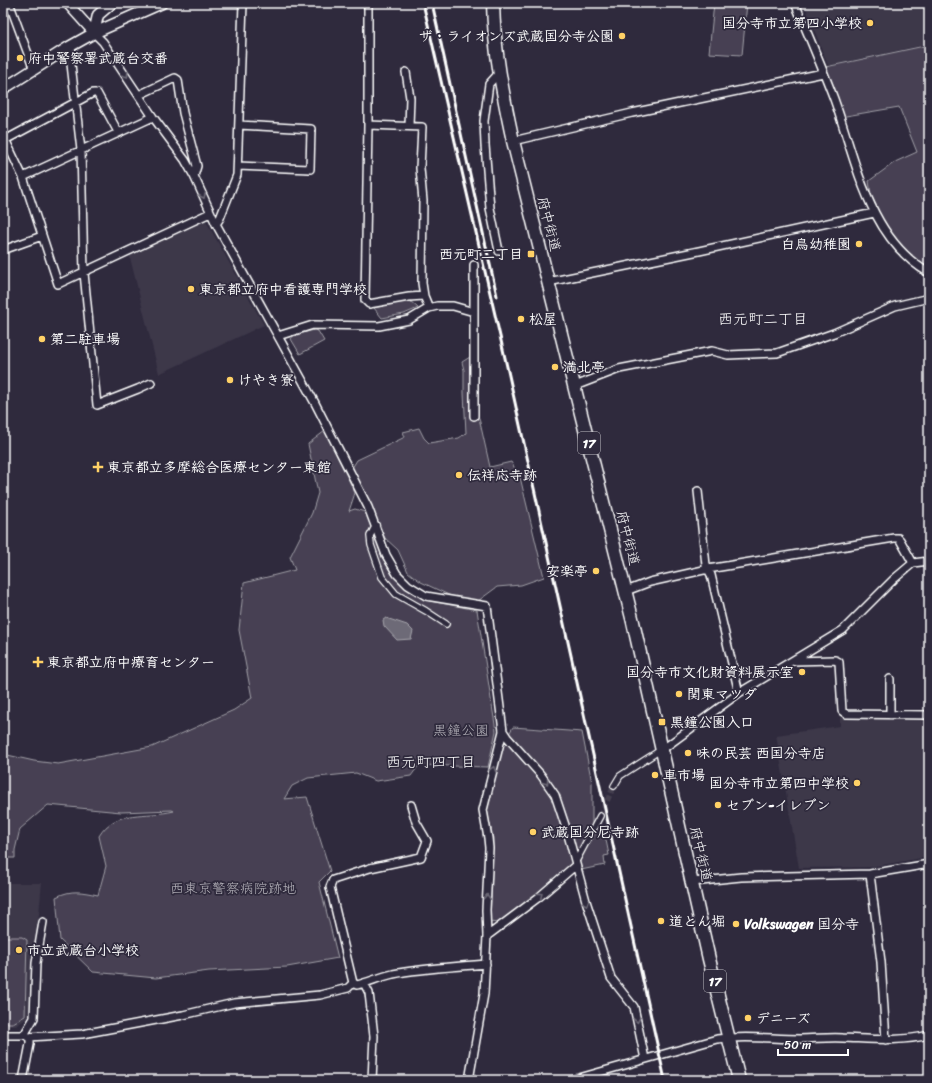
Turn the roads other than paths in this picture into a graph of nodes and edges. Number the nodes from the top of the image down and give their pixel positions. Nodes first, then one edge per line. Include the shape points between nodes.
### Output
1 (67, 3) edge
2 (112, 3) edge
3 (162, 3) edge
4 (242, 3) edge
5 (368, 3) edge
6 (493, 3) edge
7 (795, 3) edge
8 (9, 4) edge
9 (94, 33) junction
10 (69, 47) junction
11 (34, 70) junction
12 (406, 72) dead end
13 (500, 73) junction
14 (823, 73) junction
15 (3, 89) edge
16 (139, 95) junction
17 (76, 103) junction
18 (153, 117) junction
19 (239, 125) junction
20 (368, 125) junction
21 (409, 126) junction
22 (118, 132) junction
23 (4, 138) edge
24 (513, 141) junction
25 (81, 150) junction
26 (238, 166) junction
27 (194, 176) junction
28 (23, 177) junction
29 (210, 213) junction
30 (874, 213) junction
31 (216, 224) junction
32 (42, 236) junction
33 (3, 250) edge
34 (499, 251) dead end
35 (474, 265) dead end
36 (84, 272) junction
37 (929, 273) edge
38 (548, 282) junction
39 (424, 296) junction
40 (929, 298) edge
41 (429, 308) junction
42 (474, 312) junction
43 (278, 336) junction
44 (151, 383) dead end
45 (575, 386) junction
46 (474, 416) dead end
47 (698, 491) dead end
48 (376, 525) junction
49 (929, 560) edge
50 (913, 563) junction
51 (708, 569) junction
52 (626, 591) junction
53 (446, 624) dead end
54 (792, 661) junction
55 (890, 679) dead end
56 (739, 693) junction
57 (890, 714) junction
58 (929, 715) edge
59 (503, 731) junction
60 (663, 749) junction
61 (614, 786) tunnel mouth
62 (411, 805) dead end
63 (600, 816) tunnel mouth
64 (576, 864) junction
65 (929, 864) edge
66 (870, 874) junction
67 (692, 882) junction
68 (43, 922) dead end
69 (487, 936) junction
70 (486, 964) junction
71 (364, 983) junction
72 (353, 984) junction
73 (3, 1034) edge
74 (929, 1035) edge
75 (26, 1036) junction
76 (730, 1037) junction
77 (886, 1040) junction
78 (645, 1059) junction
79 (23, 1080) edge
80 (372, 1080) edge
81 (469, 1080) edge
82 (572, 1080) edge
83 (739, 1080) edge

1 - 9 street
2 - 9 main road via 98,15
3 - 9 main road
4 - 19 street
5 - 20 street
6 - 13 main road, 府中街道 / 17
7 - 14 street
8 - 11 street
9 - 10 main road
9 -> 16 street
10 - 11 main road
10 - 17 street
11 - 15 main road
12 - 21 street via 410,98
13 - 24 main road, 府中街道 / 17
13 - 34 street via 489,84 484,121 490,208
14 - 24 street via 632,112
14 - 30 street
16 - 18 street
16 - 27 street via 175,78 178,80 183,114 197,166
17 - 22 street via 93,93 97,94
17 - 23 street
17 - 25 street
18 - 22 street
18 - 27 street
19 - 26 street
19 - 26 street via 311,128 310,169
20 - 21 street
20 - 39 street via 365,300 369,304
21 - 39 street via 422,127 420,168
22 - 25 street
23 - 28 street
24 - 38 main road, 府中街道 / 17
25 - 28 street
25 - 36 street
26 - 31 street via 237,175
27 -> 29 street
28 - 32 street
29 - 31 street
29 - 36 street
30 - 37 street via 908,258
30 - 38 street
31 - 43 street
32 - 33 street
32 - 36 street via 58,284
35 - 42 street
36 - 44 street via 97,405
38 - 45 main road, 府中街道 / 17
39 - 41 street
40 - 45 street via 895,306 834,333 777,353 728,355 712,351 619,369
41 - 42 street via 453,306
41 - 43 street via 410,320 379,326 313,325
42 - 46 street
43 - 48 street via 315,403
45 - 52 main road, 府中街道 / 17
47 - 51 street
48 - 53 street via 370,536 371,545 382,577 396,594
48 - 59 street via 389,560 397,574 408,585 426,596 487,606
49 - 50 street
50 - 51 street via 900,540 894,538
50 - 54 street via 843,630
51 - 52 street via 650,582
51 - 56 street
52 - 60 main road, 府中街道 / 17
54 - 56 street
54 - 57 street via 835,660 838,662 842,711 846,714
55 - 57 street
56 - 60 street
57 - 58 street
59 -> 64 street via 555,795
69 -> 59 street via 489,848 483,810
60 - 61 street via 620,776
60 - 67 main road, 府中街道 / 17
62 - 72 street via 416,822 427,841 421,856 333,880 330,887
63 - 64 street
69 -> 64 street via 539,897
64 -> 78 street via 611,978 634,1007
65 - 66 street
66 - 67 street via 742,877
66 - 77 street via 881,962
67 - 76 main road, 府中街道 / 17 via 718,997
68 - 75 street via 36,963 34,1018
69 - 70 street
70 - 71 street via 394,974
70 - 81 street via 484,994
71 - 72 street
71 - 80 street via 369,993 374,1036
72 - 75 street via 348,988 320,995 234,1003 82,1034
73 - 75 street
74 - 77 street
75 - 79 street via 30,1044
76 - 77 street via 842,1037
76 - 78 street
76 - 83 main road, 府中街道 / 17
78 - 82 street

